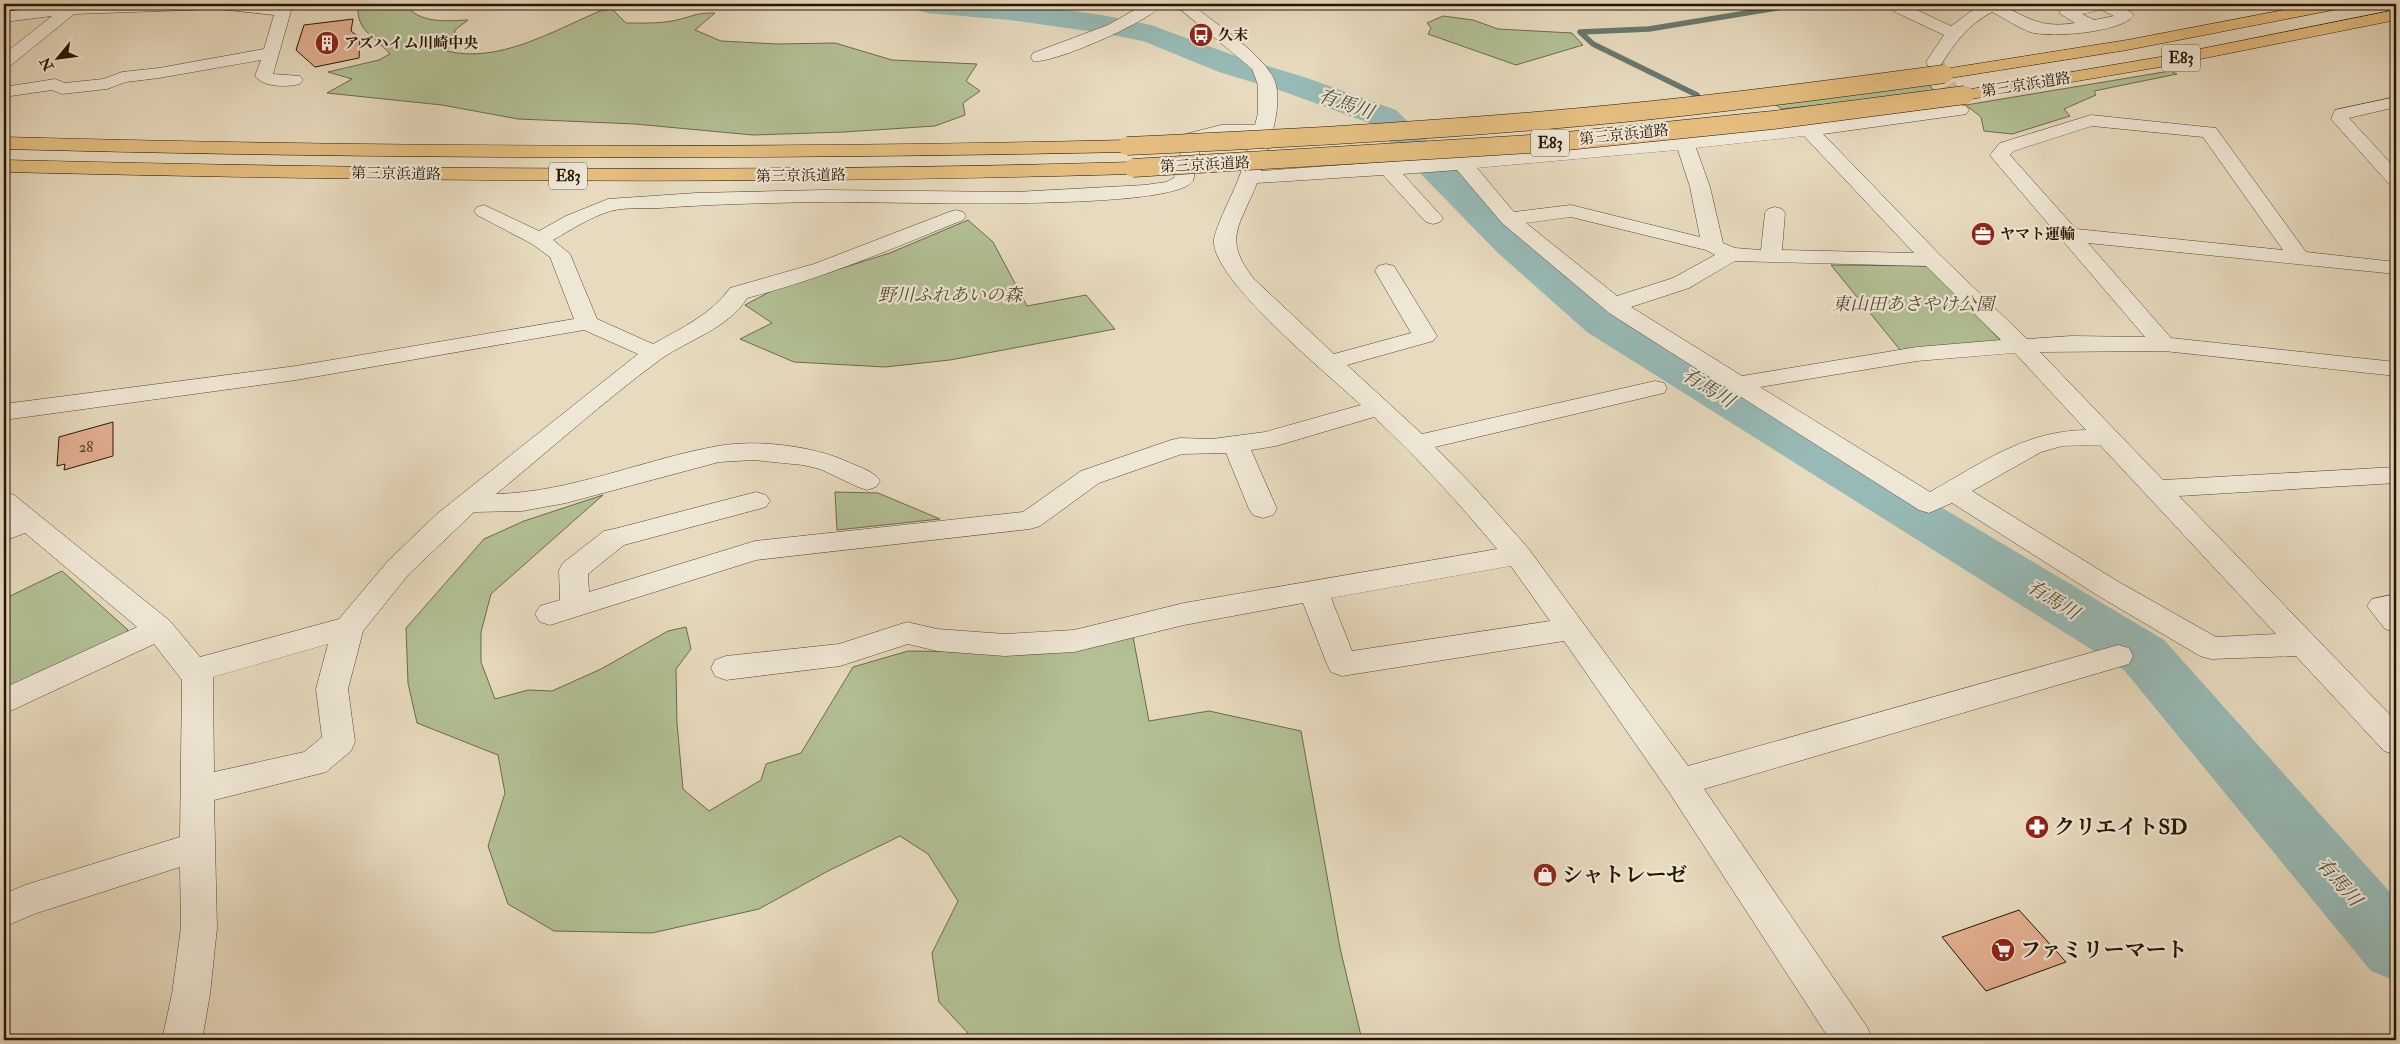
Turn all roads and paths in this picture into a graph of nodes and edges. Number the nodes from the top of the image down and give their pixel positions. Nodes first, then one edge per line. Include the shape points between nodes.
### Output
1 (1155, 4) edge
2 (1182, 4) edge
3 (1895, 4) edge
4 (1993, 4) edge
5 (2338, 4) edge
6 (284, 8) edge
7 (70, 9) junction
8 (2396, 14) edge
9 (4, 17) edge
10 (2091, 25) dead end
11 (1953, 33) junction
12 (271, 53) junction
13 (1040, 57) dead end
14 (4, 62) edge
15 (1939, 68) junction
16 (294, 80) dead end
17 (4, 92) edge
18 (2396, 102) edge
19 (1962, 103) junction
20 (1262, 130) junction
21 (1810, 131) junction
22 (4, 143) edge
23 (1685, 143) junction
24 (1462, 163) junction
25 (4, 166) edge
26 (1388, 169) junction
27 (1249, 178) junction
28 (2396, 180) edge
29 (484, 210) dead end
30 (1775, 213) dead end
31 (956, 216) dead end
32 (1432, 218) dead end
33 (1509, 220) junction
34 (2071, 235) junction
35 (540, 240) junction
36 (1722, 250) junction
37 (1771, 256) junction
38 (2299, 258) junction
39 (1932, 260) junction
40 (2396, 268) edge
41 (1386, 271) dead end
42 (1614, 305) junction
43 (588, 323) junction
44 (2164, 344) junction
45 (2021, 346) junction
46 (654, 353) junction
47 (1329, 363) junction
48 (2396, 369) edge
49 (1738, 386) junction
50 (1655, 388) dead end
51 (1378, 408) junction
52 (4, 412) edge
53 (2106, 437) junction
54 (1235, 444) junction
55 (1417, 444) junction
56 (2396, 475) edge
57 (868, 481) dead end
58 (2155, 489) junction
59 (1954, 491) junction
60 (4, 501) edge
61 (756, 501) dead end
62 (467, 503) junction
63 (1263, 509) dead end
64 (950, 510) dead end
65 (16, 526) edge
66 (979, 526) junction
67 (1518, 555) junction
68 (1313, 590) junction
69 (2396, 605) edge
70 (576, 606) junction
71 (550, 614) dead end
72 (2396, 621) edge
73 (349, 627) junction
74 (160, 629) junction
75 (1572, 629) junction
76 (2304, 644) junction
77 (2118, 656) dead end
78 (726, 668) dead end
79 (193, 671) junction
80 (4, 702) edge
81 (2396, 742) edge
82 (1681, 782) junction
83 (197, 790) junction
84 (197, 847) junction
85 (4, 911) edge
86 (182, 1040) edge
87 (1853, 1040) edge

1 - 13 street via 1107,32
2 - 20 street via 1263,76 1267,113
3 - 11 street
4 - 10 street via 2034,28 2056,31
4 - 11 street
5 - 15 highway, 第三京浜道路 / E83 via 2127,45
6 - 7 street via 218,4
6 - 12 street
7 - 9 street
7 - 14 street
8 - 19 highway, 第三京浜道路 / E83
11 - 15 street via 1942,46
12 - 16 street via 264,76
12 - 17 street via 122,77 107,84 62,88 55,84
15 - 22 highway, 第三京浜道路 / E83, bridge via 1746,100 1555,119 1127,146 460,152
18 - 28 street via 2341,114 2340,119
19 - 21 street
19 - 25 highway, 第三京浜道路 / E83, bridge via 1547,143 1132,168 708,177 408,175
20 - 27 street
20 - 35 street via 1221,131 1193,138 1182,181 1171,187 1145,191 1015,198 824,196 696,199 608,205 573,220
21 - 23 street
21 - 39 street
23 - 24 street
23 - 36 street
24 - 26 street
24 - 33 street
26 - 27 street
26 - 32 street
27 - 47 street via 1224,239 1226,252 1246,284
29 - 35 street
30 - 37 street
31 - 46 street via 770,286 738,293 701,327
33 - 36 street via 1571,211
33 - 42 street
34 - 38 street
34 - 38 street via 2000,155 2006,147 2091,120 2209,132
34 - 44 street
35 - 43 street via 558,254
36 - 37 street
36 - 42 street via 1681,283
37 - 39 street
38 - 40 street
39 - 45 street
41 - 47 street via 1425,336
42 - 49 street
43 - 46 street
43 - 52 street via 453,349 205,388
44 - 45 street
44 - 48 street
45 - 49 street via 1880,358
45 - 53 street
46 - 62 street
47 - 51 street
49 - 59 street via 1929,504
50 - 55 street
51 - 54 street via 1267,440
51 - 55 street
53 - 58 street
53 - 59 street via 2060,438 2032,446
54 - 63 street
54 - 66 street via 1180,446 1090,477 1030,520
55 - 67 street via 1466,492
56 - 58 street
57 - 62 street via 828,463 753,452 719,454 566,494 522,502
58 - 76 street
59 - 76 street via 2107,588 2211,648
60 - 65 street
61 - 70 street via 614,538 573,570
62 - 73 street via 398,568
64 - 66 street
65 - 74 street
66 - 70 street via 755,551
67 - 68 street
67 - 75 street
68 - 75 street via 1342,664
68 - 78 street via 1184,614 1074,640 1005,645 937,640 906,632 840,654
69 - 72 street via 2382,606
70 - 71 street
73 - 79 street
73 - 83 street via 332,689 339,742 314,763
74 - 79 street
74 - 80 street
75 - 82 street
76 - 81 street
77 - 82 street
79 - 83 street via 198,677
82 - 87 street
83 - 84 street
84 - 85 street via 25,901
84 - 86 street via 200,928

